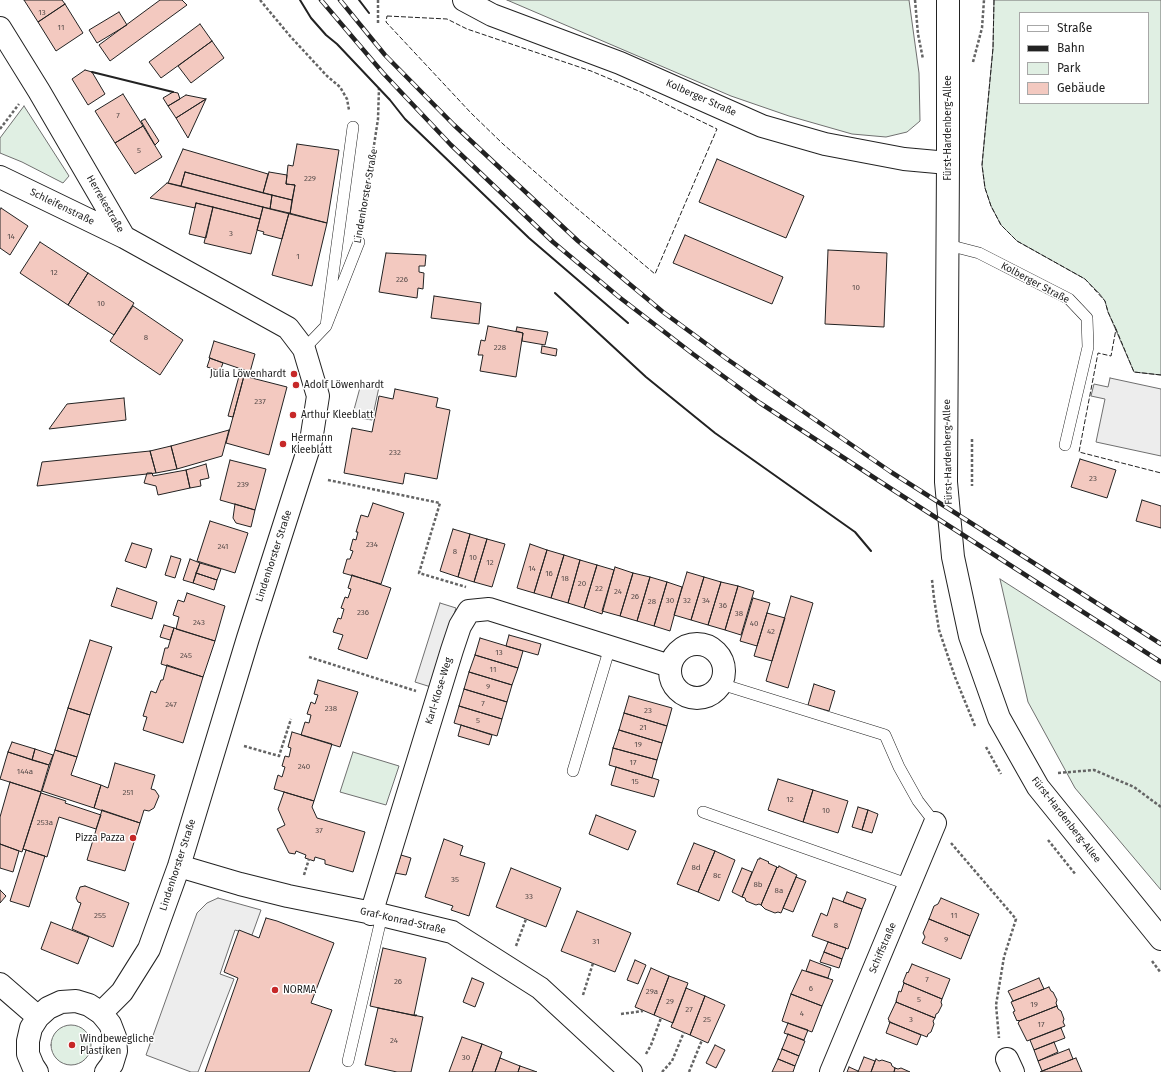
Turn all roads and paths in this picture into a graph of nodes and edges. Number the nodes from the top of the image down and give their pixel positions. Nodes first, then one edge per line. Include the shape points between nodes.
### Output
1 (260, 0) edge
2 (378, 0) edge
3 (464, 0) edge
4 (948, 0) edge
5 (378, 24) dead end
6 (0, 28) edge
7 (35, 84) junction
8 (379, 88) dead end
9 (353, 127) joint
10 (0, 129) edge
11 (948, 163) junction
12 (0, 177) edge
13 (124, 237) junction
14 (359, 242) joint
15 (948, 245) junction
16 (326, 326) junction
17 (304, 349) junction
18 (972, 432) dead end
19 (1065, 445) dead end
20 (328, 480) dead end
21 (973, 492) dead end
22 (469, 611) junction
23 (610, 647) junction
24 (310, 657) dead end
25 (670, 666) junction
26 (721, 684) junction
27 (437, 698) junction
28 (291, 719) dead end
29 (244, 746) dead end
30 (1054, 767) dead end
31 (573, 771) dead end
32 (1058, 773) junction
33 (1063, 780) dead end
34 (1161, 807) edge
35 (703, 812) dead end
36 (936, 823) junction
37 (309, 859) dead end
38 (180, 866) junction
39 (304, 876) dead end
40 (910, 885) junction
41 (377, 914) junction
42 (526, 919) dead end
43 (1161, 938) edge
44 (515, 947) dead end
45 (593, 963) dead end
46 (0, 984) edge
47 (582, 996) dead end
48 (643, 1011) dead end
49 (101, 1013) junction
50 (621, 1014) dead end
51 (38, 1017) junction
52 (661, 1018) dead end
53 (684, 1032) dead end
54 (702, 1040) dead end
55 (348, 1061) dead end
56 (638, 1064) edge
57 (1010, 1065) edge
58 (37, 1072) edge
59 (106, 1072) edge
60 (662, 1072) edge
61 (689, 1072) edge
62 (831, 1072) edge

1 - 9 path via 295,42 340,88 347,99
2 - 5 path
3 - 11 street, Kolberger Straße via 492,15 620,63 762,126 825,144 904,159
4 - 11 street, Fürst-Hardenberg-Allee
6 - 7 street, Herrekestraße
7 - 10 path
7 - 13 street, Herrekestraße
8 - 14 path, Lindenhorster Straße via 378,119
9 - 16 lane
11 - 15 street, Fürst-Hardenberg-Allee
12 - 13 street, Schleifenstraße
13 - 17 street, Herrekestraße via 288,328
14 - 16 lane, Lindenhorster Straße
15 - 19 lane, Kolberger Straße via 979,253 1069,299 1087,318 1088,347
15 - 43 street, Fürst-Hardenberg-Allee via 946,482 953,557 970,636 999,718 1038,787
16 - 17 lane, Lindenhorster Straße
17 - 38 street, Lindenhorster Straße via 318,396 311,441 248,638
18 - 21 path
20 - 22 path via 440,503 419,573 467,587
22 - 23 street via 489,609
22 - 27 street, Karl-Klose-Weg via 460,626
23 - 25 street
23 - 31 lane
24 - 27 path
25 - 26 street via 672,683 677,690 692,698 709,696
25 - 26 street via 673,657 687,646 706,646 714,650 724,666
26 - 36 lane via 885,735 918,801
27 - 41 street, Karl-Klose-Weg
28 - 29 path via 279,756
30 - 32 path
32 - 33 path
32 - 34 path via 1094,770 1134,787
35 - 40 lane
36 - 40 street, Schiffstraße
36 - 57 path via 1016,919 1004,957 996,1005 999,1038
37 - 39 path
38 - 41 street, Graf-Konrad-Straße via 288,896
38 - 49 street, Lindenhorster Straße via 149,950 122,992
40 - 62 street, Schiffstraße
41 - 55 lane
41 - 56 street, Graf-Konrad-Straße via 452,932 540,988
42 - 44 path
45 - 47 path
46 - 51 street
48 - 50 path
49 - 51 street via 89,1005 76,1001 61,1002 48,1008
49 - 59 street via 110,1024 115,1037 116,1051
51 - 58 street via 31,1028 28,1041 28,1054
52 - 56 path via 651,1045
53 - 60 path via 672,1062
54 - 61 path

